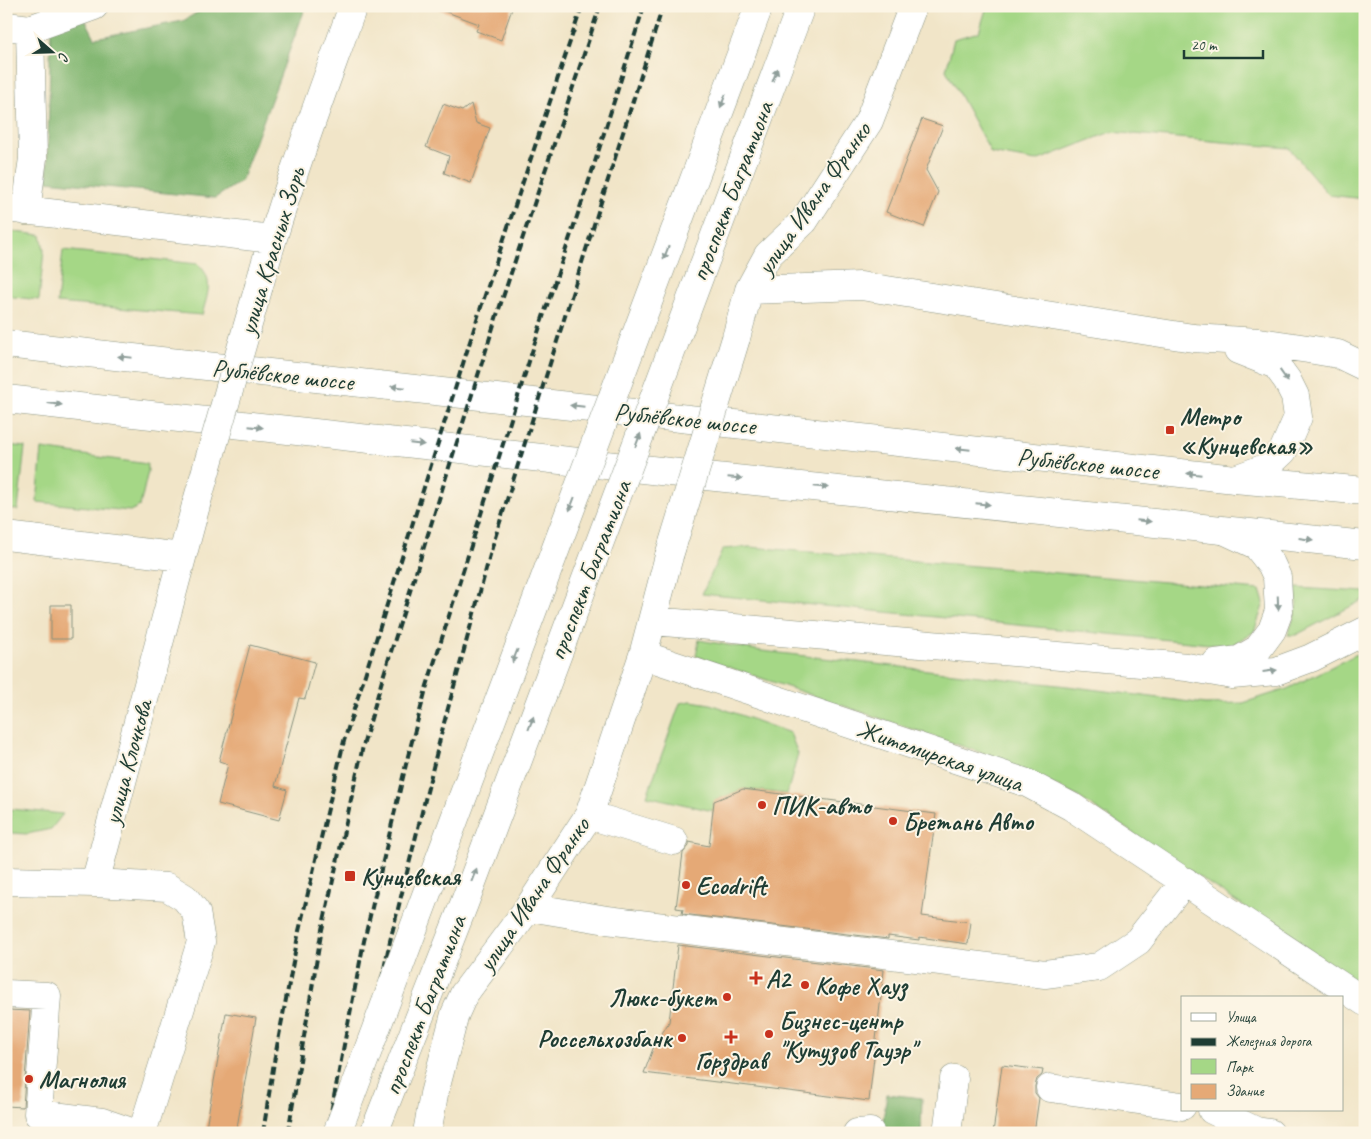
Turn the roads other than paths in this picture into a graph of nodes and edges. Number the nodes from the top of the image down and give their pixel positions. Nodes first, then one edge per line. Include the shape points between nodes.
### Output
1 (94, 6) edge
2 (353, 6) edge
3 (759, 6) edge
4 (801, 6) edge
5 (913, 6) edge
6 (18, 28) edge
7 (16, 210) edge
8 (272, 240) junction
9 (750, 290) junction
10 (1193, 338) junction
11 (6, 344) edge
12 (1365, 366) edge
13 (6, 399) edge
14 (1235, 479) junction
15 (1365, 492) edge
16 (1222, 529) junction
17 (6, 536) edge
18 (1365, 545) edge
19 (182, 557) junction
20 (653, 621) junction
21 (1365, 631) edge
22 (643, 655) junction
23 (1187, 667) junction
24 (588, 815) junction
25 (674, 841) dead end
26 (6, 881) edge
27 (1185, 881) junction
28 (95, 883) junction
29 (529, 907) junction
30 (6, 994) edge
31 (1365, 1002) edge
32 (954, 1079) dead end
33 (1050, 1088) dead end
34 (1181, 1106) edge
35 (1216, 1112) edge
36 (870, 1132) edge
37 (134, 1133) edge
38 (142, 1133) edge
39 (337, 1133) edge
40 (374, 1133) edge
41 (427, 1133) edge
42 (857, 1133) edge
43 (948, 1133) edge
44 (1270, 1133) edge

1 - 6 street
2 - 8 street, улица Красных Зорь
3 -> 39 street, проспект Багратиона, bridge
40 -> 4 street, проспект Багратиона, bridge via 464,904
5 - 9 street, улица Ивана Франко via 869,122 804,221 768,255
6 - 7 street via 32,158
7 - 8 street
8 - 19 street, улица Красных Зорь, bridge
9 - 10 street via 860,286
9 - 20 street, улица Ивана Франко, bridge via 669,556
10 - 12 street via 1308,349 1338,354
10 -> 14 street via 1251,354 1276,365 1295,396 1298,417 1283,451 1265,468
14 -> 11 street, Рублёвское шоссе
13 -> 16 street, Рублёвское шоссе
14 - 15 street, Рублёвское шоссе
16 -> 18 street, Рублёвское шоссе
16 -> 23 street via 1256,545 1271,564 1277,577 1279,611 1272,630 1258,649 1239,660
17 - 19 street
19 - 28 street, улица Клочкова
20 - 22 street, улица Ивана Франко
20 - 23 street
23 -> 21 street via 1232,674 1276,671
22 - 24 street, улица Ивана Франко
22 - 27 street, Житомирская улица via 1027,783 1072,807
24 - 25 street
24 - 29 street, улица Ивана Франко
26 - 28 street
27 - 29 street via 1138,941 1099,967 1046,974 606,926
27 - 31 street, Житомирская улица
28 - 38 street via 167,887 185,898 196,912 201,942
29 - 41 street, улица Ивана Франко via 464,994 455,1014
30 - 37 street via 46,996 38,1114 102,1122
32 - 43 street
33 - 34 street
35 - 44 street via 1256,1131
36 - 42 street

